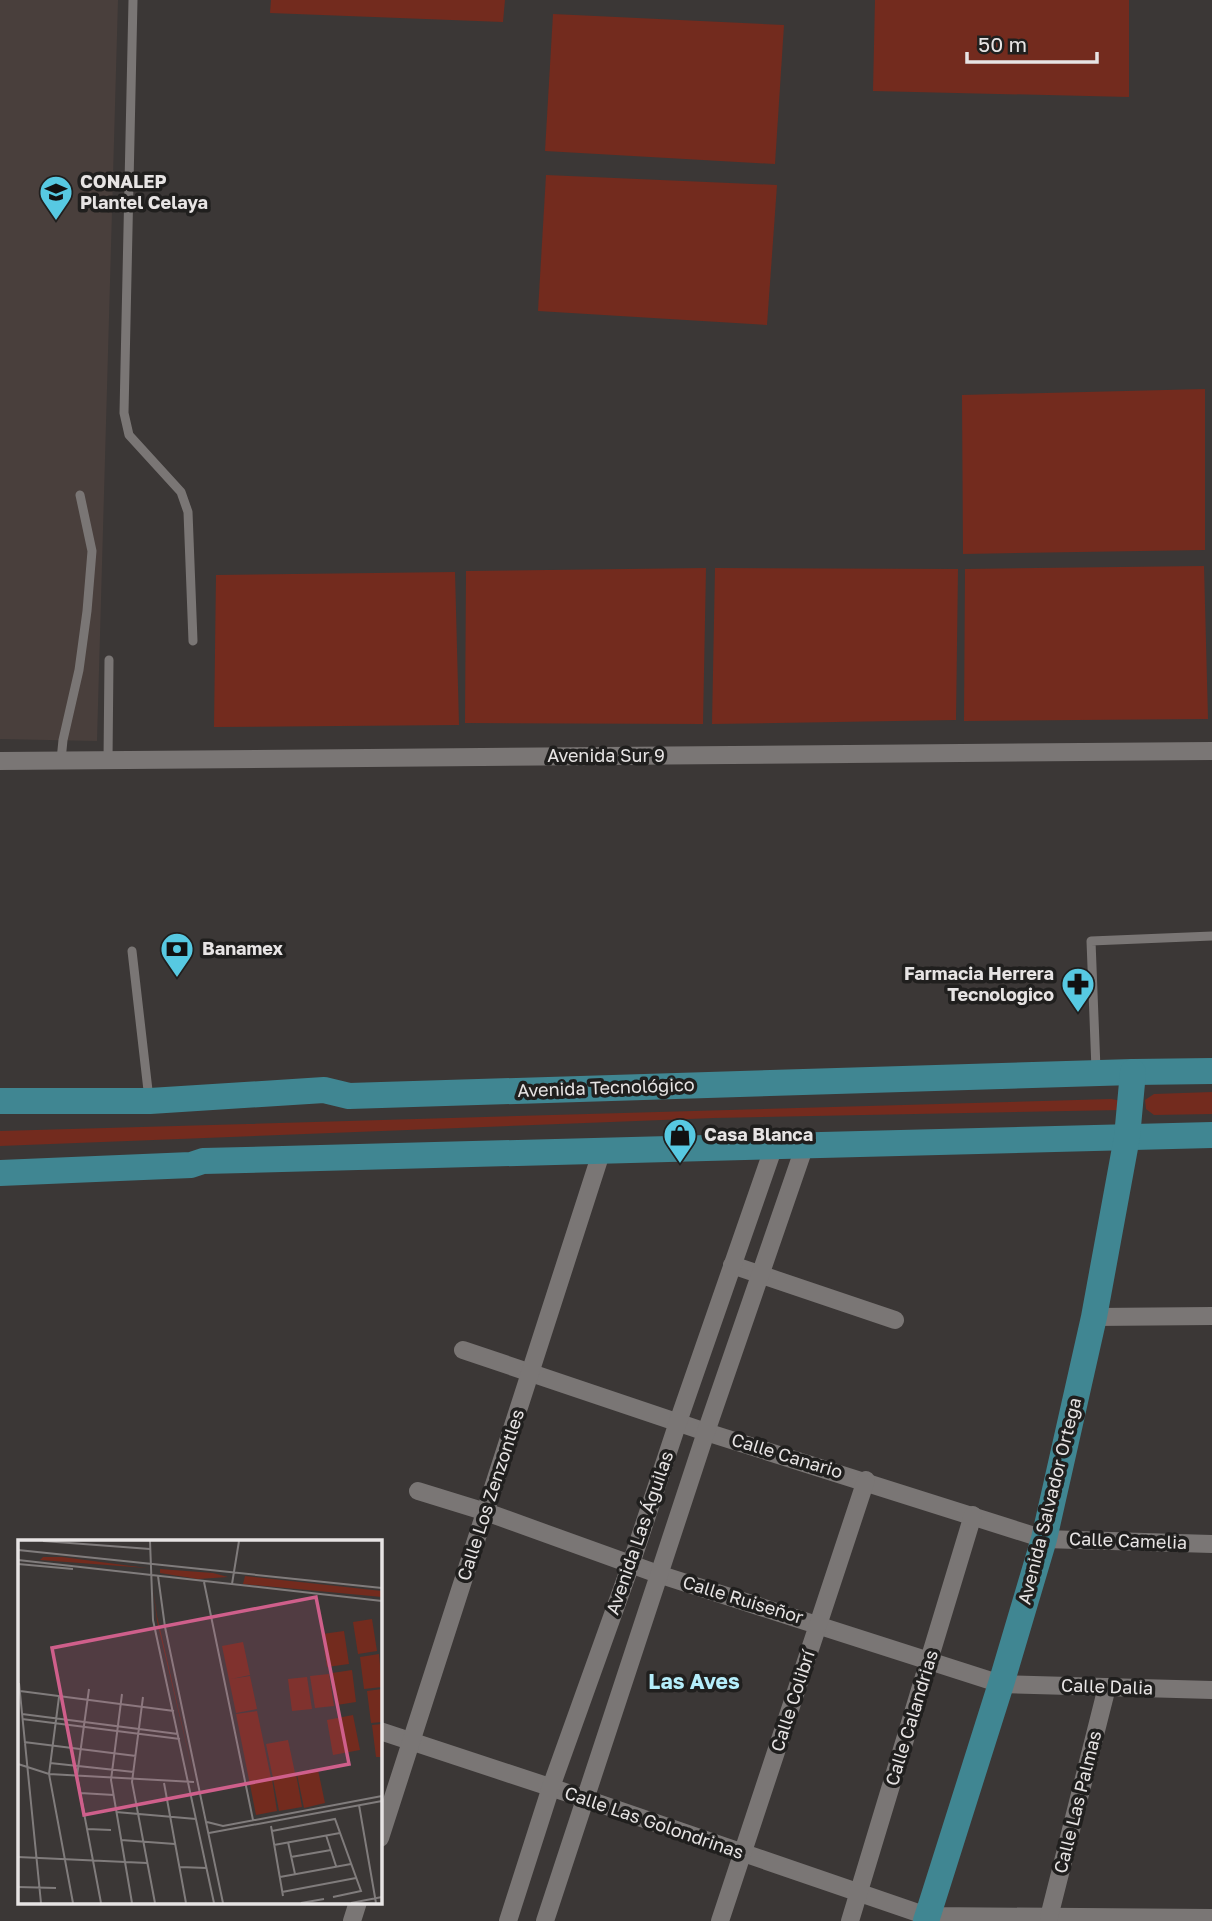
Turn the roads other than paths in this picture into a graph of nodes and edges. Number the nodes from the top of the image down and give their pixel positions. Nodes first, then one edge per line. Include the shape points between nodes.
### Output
1 (133, 0) edge
2 (80, 495) dead end
3 (192, 641) dead end
4 (109, 660) dead end
5 (1212, 751) edge
6 (61, 760) junction
7 (108, 760) junction
8 (0, 761) edge
9 (1212, 936) edge
10 (132, 951) dead end
11 (1212, 1071) edge
12 (1133, 1072) junction
13 (1096, 1073) junction
14 (349, 1096) junction
15 (0, 1101) edge
16 (150, 1101) junction
17 (0, 1113) edge
18 (1210, 1135) edge
19 (1127, 1137) junction
20 (805, 1145) junction
21 (774, 1146) junction
22 (602, 1150) junction
23 (203, 1161) junction
24 (0, 1163) edge
25 (0, 1173) edge
26 (733, 1265) junction
27 (761, 1274) junction
28 (1212, 1316) edge
29 (1094, 1317) junction
30 (895, 1320) dead end
31 (463, 1350) dead end
32 (531, 1372) junction
33 (678, 1422) junction
34 (706, 1432) junction
35 (866, 1480) junction
36 (418, 1491) dead end
37 (486, 1512) junction
38 (973, 1515) junction
39 (1044, 1539) junction
40 (1212, 1544) edge
41 (631, 1564) junction
42 (659, 1574) junction
43 (818, 1623) junction
44 (929, 1661) junction
45 (1001, 1684) junction
46 (1107, 1687) junction
47 (1212, 1690) edge
48 (382, 1732) edge
49 (412, 1742) junction
50 (551, 1787) junction
51 (586, 1799) junction
52 (382, 1832) edge
53 (743, 1853) junction
54 (859, 1893) junction
55 (357, 1904) edge
56 (1049, 1917) junction
57 (927, 1918) edge
58 (1212, 1918) edge
59 (352, 1921) edge
60 (508, 1921) edge
61 (545, 1921) edge
62 (720, 1921) edge
63 (850, 1921) edge

1 - 3 lane via 124,413 129,435 181,492 188,512
2 - 6 lane via 92,551 80,658
4 - 7 lane
5 - 7 street, Avenida Sur 9
6 - 7 street, Avenida Sur 9
6 - 8 street, Avenida Sur 9
9 - 13 lane via 1091,941
10 - 16 lane
11 - 12 main road, Avenida Tecnológico
12 - 13 main road, Avenida Tecnológico
12 - 19 main road, Avenida Salvador Ortega
13 - 14 main road, Avenida Tecnológico
14 - 16 main road, Avenida Tecnológico via 324,1090
14 - 17 main road via 226,1106
15 - 16 main road, Avenida Tecnológico
18 - 19 main road
19 - 20 main road
19 - 29 main road, Avenida Salvador Ortega
20 - 21 main road
20 - 27 street, Avenida Las Águilas
21 - 22 main road
21 - 26 street, Avenida Las Águilas
22 - 23 main road
22 - 32 street, Calle Los Zenzontles
23 - 24 main road
23 - 25 main road
26 - 27 street
26 - 33 street, Avenida Las Águilas
27 - 30 street
27 - 34 street, Avenida Las Águilas
28 - 29 street
29 - 39 main road, Avenida Salvador Ortega
31 - 32 street, Calle Canario
32 - 33 street, Calle Canario
32 - 37 street, Calle Los Zenzontles
33 - 34 street, Calle Canario
33 - 41 street, Avenida Las Águilas
34 - 35 street, Calle Canario
34 - 42 street, Avenida Las Águilas
35 - 38 street, Calle Canario
35 - 43 street, Calle Colibrí
36 - 37 street, Calle Ruiseñor
37 - 41 street, Calle Ruiseñor
37 - 49 street, Calle Los Zenzontles
38 - 39 street, Calle Canario
38 - 44 street, Calle Calandrias
39 - 40 street, Calle Camelia
39 - 45 main road, Avenida Salvador Ortega
41 - 42 street, Calle Ruiseñor
41 - 50 street, Avenida Las Águilas
42 - 43 street, Calle Ruiseñor
42 - 51 street, Avenida Las Águilas
43 - 44 street, Calle Ruiseñor
43 - 53 street, Calle Colibrí
44 - 45 street, Calle Ruiseñor
44 - 54 street, Calle Calandrias
45 - 46 street, Calle Dalia
45 - 57 main road, Avenida Salvador Ortega
46 - 47 street, Calle Dalia
46 - 56 street, Calle Las Palmas
48 - 49 street, Calle Las Golondrinas
49 - 50 street, Calle Las Golondrinas
49 - 52 street, Calle Los Zenzontles
50 - 51 street, Calle Las Golondrinas
50 - 60 street, Avenida Las Águilas
51 - 53 street, Calle Las Golondrinas
51 - 61 street, Avenida Las Águilas
53 - 54 street, Calle Las Golondrinas
53 - 62 street, Calle Colibrí
54 - 57 street, Calle Las Golondrinas
54 - 63 street, Calle Calandrias
55 - 59 street
56 - 57 street, Calle Las Golondrinas
56 - 58 street, Calle Las Golondrinas

